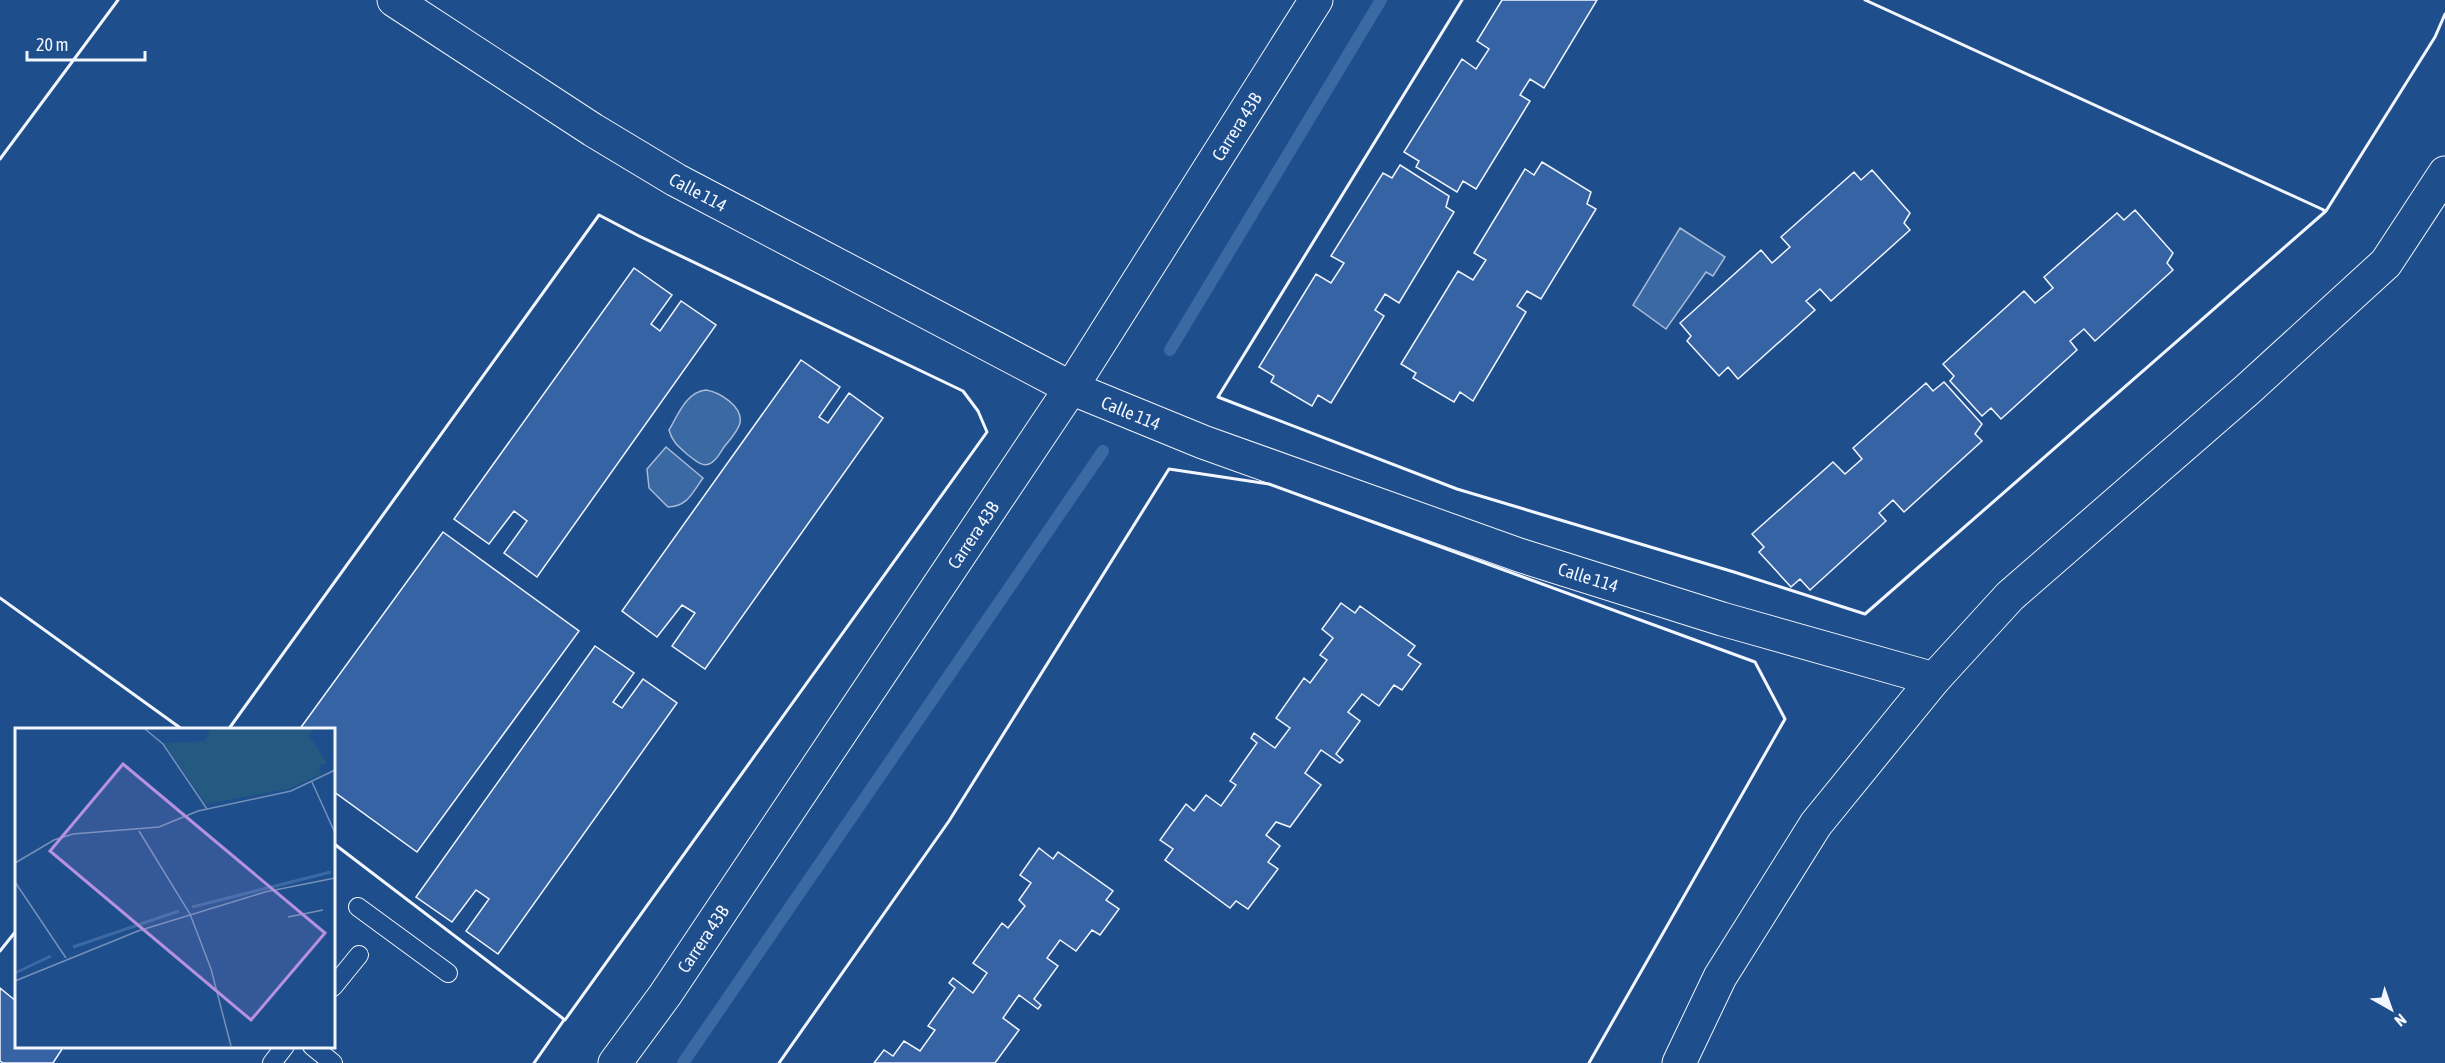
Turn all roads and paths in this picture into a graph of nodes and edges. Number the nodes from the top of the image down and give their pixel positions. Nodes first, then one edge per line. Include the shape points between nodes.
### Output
1 (394, 0) edge
2 (1316, 0) edge
3 (2445, 173) edge
4 (1071, 388) junction
5 (1934, 679) junction
6 (358, 907) dead end
7 (359, 955) dead end
8 (448, 973) dead end
9 (334, 986) edge
10 (284, 1048) edge
11 (313, 1048) edge
12 (272, 1063) edge
13 (333, 1063) edge
14 (615, 1063) edge
15 (1679, 1063) edge

1 - 4 street, Calle 114 via 592,130 676,180
2 - 4 street, Carrera 43B
3 - 5 street via 2386,263 2010,596
4 - 5 street, Calle 114 via 1203,442 1519,555 1722,619
4 - 14 street, Carrera 43B via 665,996
5 - 15 street via 1816,824 1720,977
6 - 8 lane
7 - 9 lane
10 - 12 lane
11 - 13 lane

